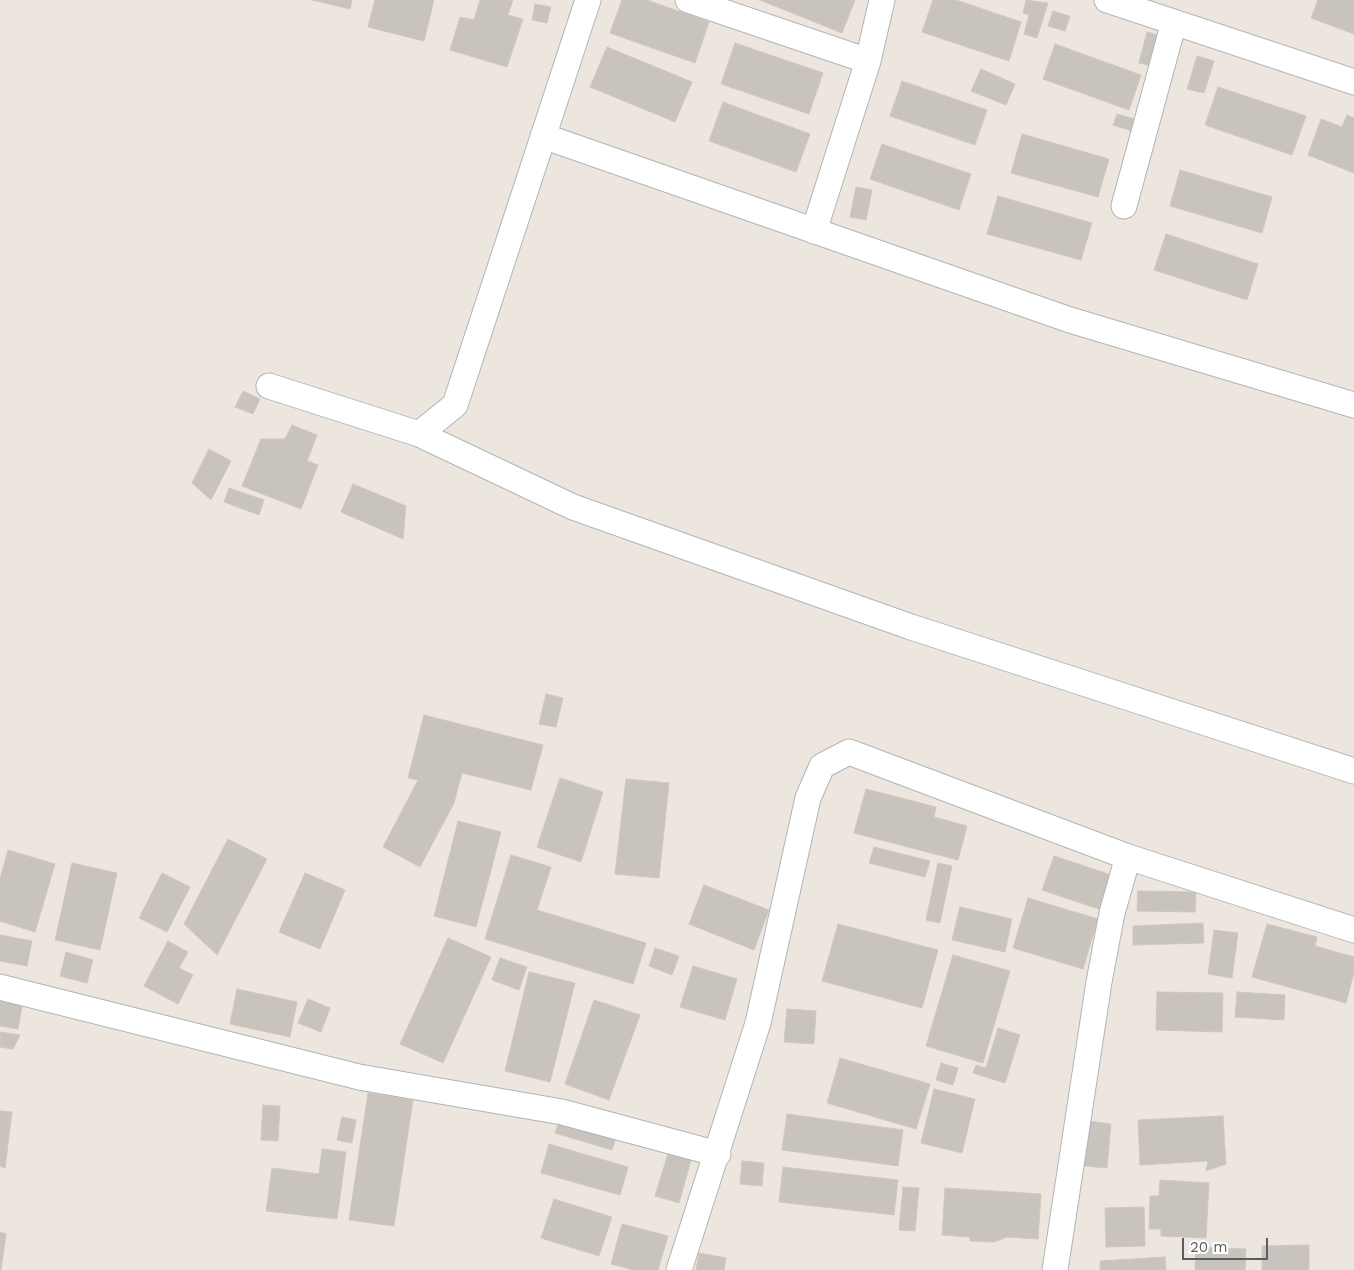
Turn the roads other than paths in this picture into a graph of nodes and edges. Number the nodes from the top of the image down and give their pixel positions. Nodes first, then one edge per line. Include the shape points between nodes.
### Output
1 (588, 0) edge
2 (688, 0) edge
3 (882, 0) edge
4 (1106, 0) edge
5 (1167, 13) edge
6 (868, 61) junction
7 (1354, 82) edge
8 (543, 136) junction
9 (1124, 206) dead end
10 (814, 231) junction
11 (269, 386) dead end
12 (1354, 405) edge
13 (419, 434) junction
14 (1354, 771) edge
15 (1128, 857) junction
16 (1354, 930) edge
17 (0, 987) edge
18 (718, 1154) junction
19 (679, 1270) edge
20 (1055, 1270) edge

1 - 8 street
2 - 6 street
3 - 6 street
4 - 5 street
5 - 7 street
5 - 9 street
6 - 10 street
8 - 10 street
8 - 13 street via 455,405
10 - 12 street via 1070,320
11 - 13 street
13 - 14 street via 573,507 911,627
15 - 16 street
15 - 18 street via 848,752 822,766 808,798 758,1023
15 - 20 street via 1112,914
17 - 18 street via 359,1077 562,1112
18 - 19 street

